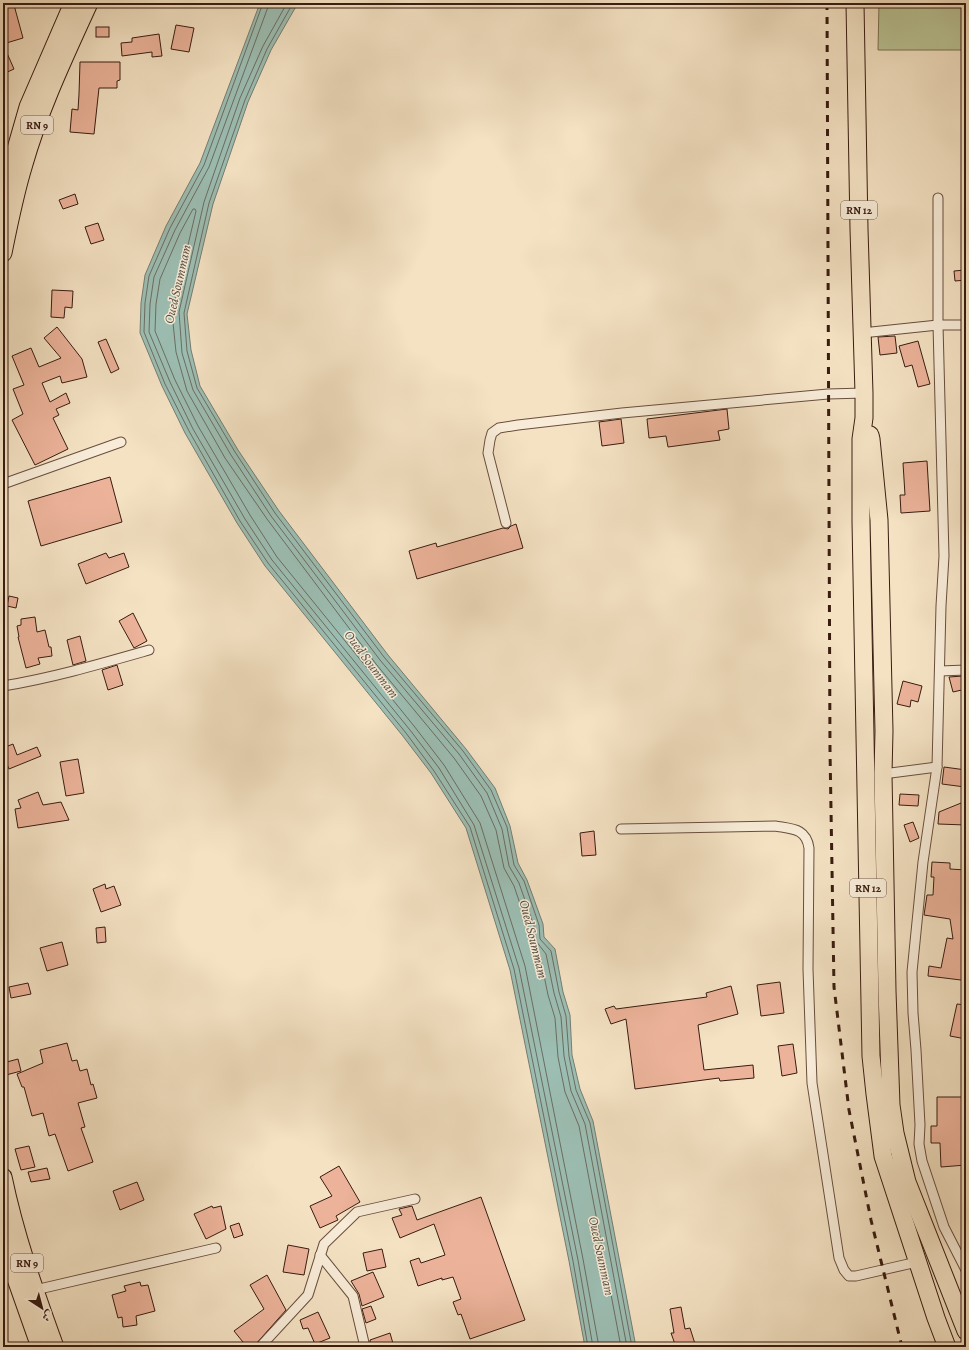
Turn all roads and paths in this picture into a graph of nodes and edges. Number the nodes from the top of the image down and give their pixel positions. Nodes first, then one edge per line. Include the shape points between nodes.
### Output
1 (73, 3) edge
2 (89, 3) edge
3 (855, 3) edge
4 (3, 194) edge
5 (938, 198) dead end
6 (3, 253) edge
7 (938, 325) junction
8 (966, 325) edge
9 (862, 333) junction
10 (864, 392) junction
11 (864, 418) junction
12 (121, 442) dead end
13 (3, 484) edge
14 (506, 523) dead end
15 (149, 650) dead end
16 (966, 670) edge
17 (940, 671) junction
18 (3, 686) edge
19 (937, 767) junction
20 (883, 774) junction
21 (621, 829) dead end
22 (3, 1177) edge
23 (415, 1199) dead end
24 (3, 1238) edge
25 (216, 1248) dead end
26 (320, 1255) junction
27 (917, 1262) junction
28 (6, 1263) edge
29 (966, 1270) edge
30 (35, 1290) junction
31 (960, 1301) edge
32 (966, 1331) edge
33 (40, 1347) edge
34 (55, 1347) edge
35 (260, 1347) edge
36 (365, 1347) edge
37 (947, 1347) edge

1 - 4 highway, RN 9 via 28,107
2 - 6 highway, RN 9 via 45,102 24,164
3 - 9 highway, RN 12
5 - 7 street
7 - 8 street
7 - 9 street
7 - 17 street via 944,556
9 - 10 highway, RN 12
10 - 11 highway, RN 12
10 - 14 street via 630,412 499,428 492,433 488,453
11 - 20 highway, RN 12 via 871,439 878,520
11 - 27 highway, RN 12 via 861,439 861,522 871,1056 883,1156
12 - 13 street
15 - 18 street via 30,682
16 - 17 street
17 - 19 street
19 - 20 street
19 - 29 street via 923,862 912,972 919,1144 944,1226
20 - 31 highway, RN 12 via 886,991 893,1117 907,1182
21 - 27 street via 775,826 796,830 806,836 809,848 808,969 812,1083 839,1258 849,1276
22 - 30 highway, RN 9
23 - 26 street via 357,1212 324,1244
24 - 28 highway, RN 9
25 - 30 street
26 - 35 street via 308,1294
26 - 36 street via 354,1296
27 - 37 highway, RN 12
28 - 33 highway, RN 9
30 - 34 highway, RN 9
31 - 32 highway, RN 12

